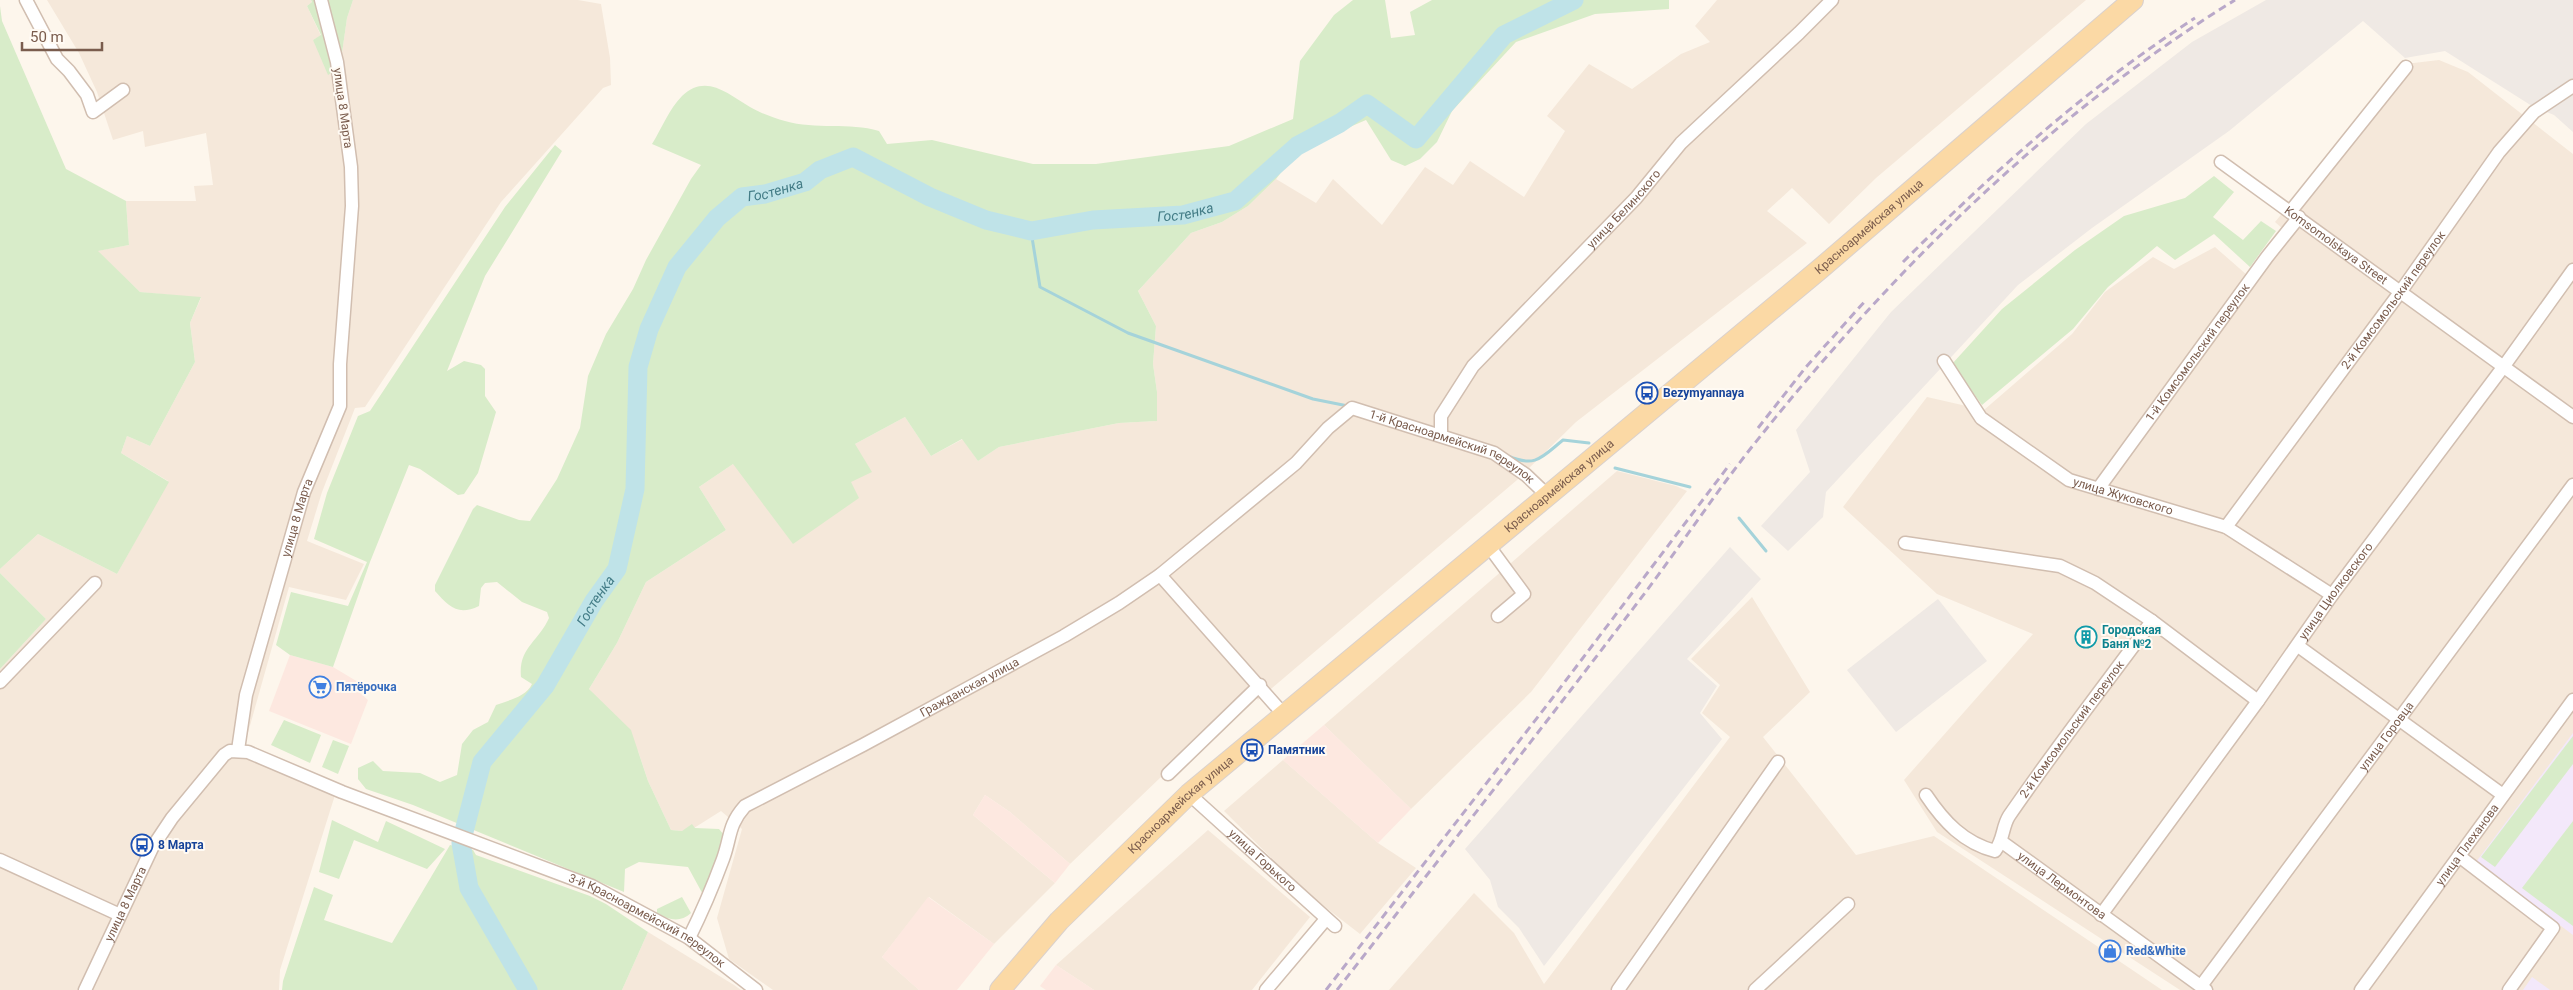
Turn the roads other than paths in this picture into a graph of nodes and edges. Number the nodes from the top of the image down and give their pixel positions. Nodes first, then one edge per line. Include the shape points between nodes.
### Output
1 (26, 0) edge
2 (321, 0) edge
3 (1832, 0) edge
4 (2133, 0) edge
5 (2406, 67) dead end
6 (2573, 86) edge
7 (123, 90) dead end
8 (2221, 162) dead end
9 (2295, 215) junction
10 (2573, 270) edge
11 (2401, 291) junction
12 (1944, 361) dead end
13 (2504, 366) junction
14 (1352, 408) joint
15 (2573, 417) edge
16 (1441, 435) junction
17 (2573, 485) edge
18 (2098, 489) junction
19 (1547, 495) junction
20 (2226, 527) junction
21 (1905, 543) dead end
22 (1488, 545) junction
23 (1160, 575) junction
24 (95, 583) dead end
25 (2332, 595) junction
26 (1498, 616) dead end
27 (2152, 621) junction
28 (2298, 646) junction
29 (0, 682) edge
30 (1260, 685) junction
31 (2573, 700) edge
32 (2258, 702) junction
33 (1285, 716) junction
34 (2398, 719) junction
35 (238, 750) junction
36 (1778, 762) dead end
37 (1168, 774) dead end
38 (1189, 794) junction
39 (1926, 795) dead end
40 (2503, 795) junction
41 (2002, 842) junction
42 (2459, 856) junction
43 (0, 860) edge
44 (1848, 904) dead end
45 (120, 915) junction
46 (2101, 915) junction
47 (689, 938) junction
48 (2204, 988) edge
49 (85, 990) edge
50 (756, 990) edge
51 (1000, 990) edge
52 (1266, 990) edge
53 (1618, 990) edge
54 (1755, 990) edge
55 (2361, 990) edge
56 (2509, 990) edge

1 - 7 street via 57,59 87,95 94,112
2 - 35 street, улица 8 Марта via 337,62 351,167 352,206 340,364 340,406 304,492 246,695
3 - 16 street, улица Белинского via 1681,143 1636,198 1473,366 1441,416
4 - 19 main road, Красноармейская улица via 1820,269
5 - 9 street, 1-й Комсомольский переулок
6 - 11 street, 2-й Комсомольский переулок via 2534,112 2499,152
8 - 9 street, Komsomolskaya Street
9 - 11 street, Komsomolskaya Street
9 - 18 street, 1-й Комсомольский переулок
10 - 13 street, улица Циолковского
11 - 13 street, Komsomolskaya Street
11 - 20 street, 2-й Комсомольский переулок
12 - 18 street, улица Жуковского via 1982,418 2069,480
13 - 15 street, Komsomolskaya Street
13 - 25 street, улица Циолковского
14 - 16 street, 1-й Красноармейский переулок
14 - 23 street, Гражданская улица via 1328,428 1296,463
16 - 19 street, 1-й Красноармейский переулок via 1494,453 1526,475
17 - 34 street, улица Горовца
18 - 20 street, улица Жуковского
19 - 22 main road, Красноармейская улица
20 - 25 street, улица Жуковского
21 - 27 street via 2060,566 2095,583
22 - 26 street via 1524,594
22 - 33 main road, Красноармейская улица
23 - 30 street
23 - 47 street, Гражданская улица via 1064,636 863,746 745,806 734,818 707,903
24 - 29 street
25 - 28 street, улица Циолковского
27 - 32 street
27 - 41 street, 2-й Комсомольский переулок via 2007,819
28 - 32 street, улица Циолковского
28 - 34 street
30 - 33 street
30 - 37 street
31 - 40 street, улица Плеханова
32 - 46 street, улица Циолковского
33 - 38 main road, Красноармейская улица
34 - 40 street
34 - 48 street, улица Горовца
35 - 45 street, улица 8 Марта via 224,755 214,764 172,818 152,848
35 - 47 street, 3-й Красноармейский переулок via 592,886
36 - 53 street
38 - 51 main road, Красноармейская улица via 1059,920
38 - 52 street, улица Горького via 1330,922
39 - 41 street via 1941,818 1977,846 1995,851
40 - 42 street, улица Плеханова
41 - 46 street, улица Лермонтова
42 - 55 street, улица Плеханова
42 - 56 street via 2553,928
43 - 45 street
44 - 54 street
45 - 49 street, улица 8 Марта
46 - 48 street, улица Лермонтова
47 - 50 street, 3-й Красноармейский переулок

